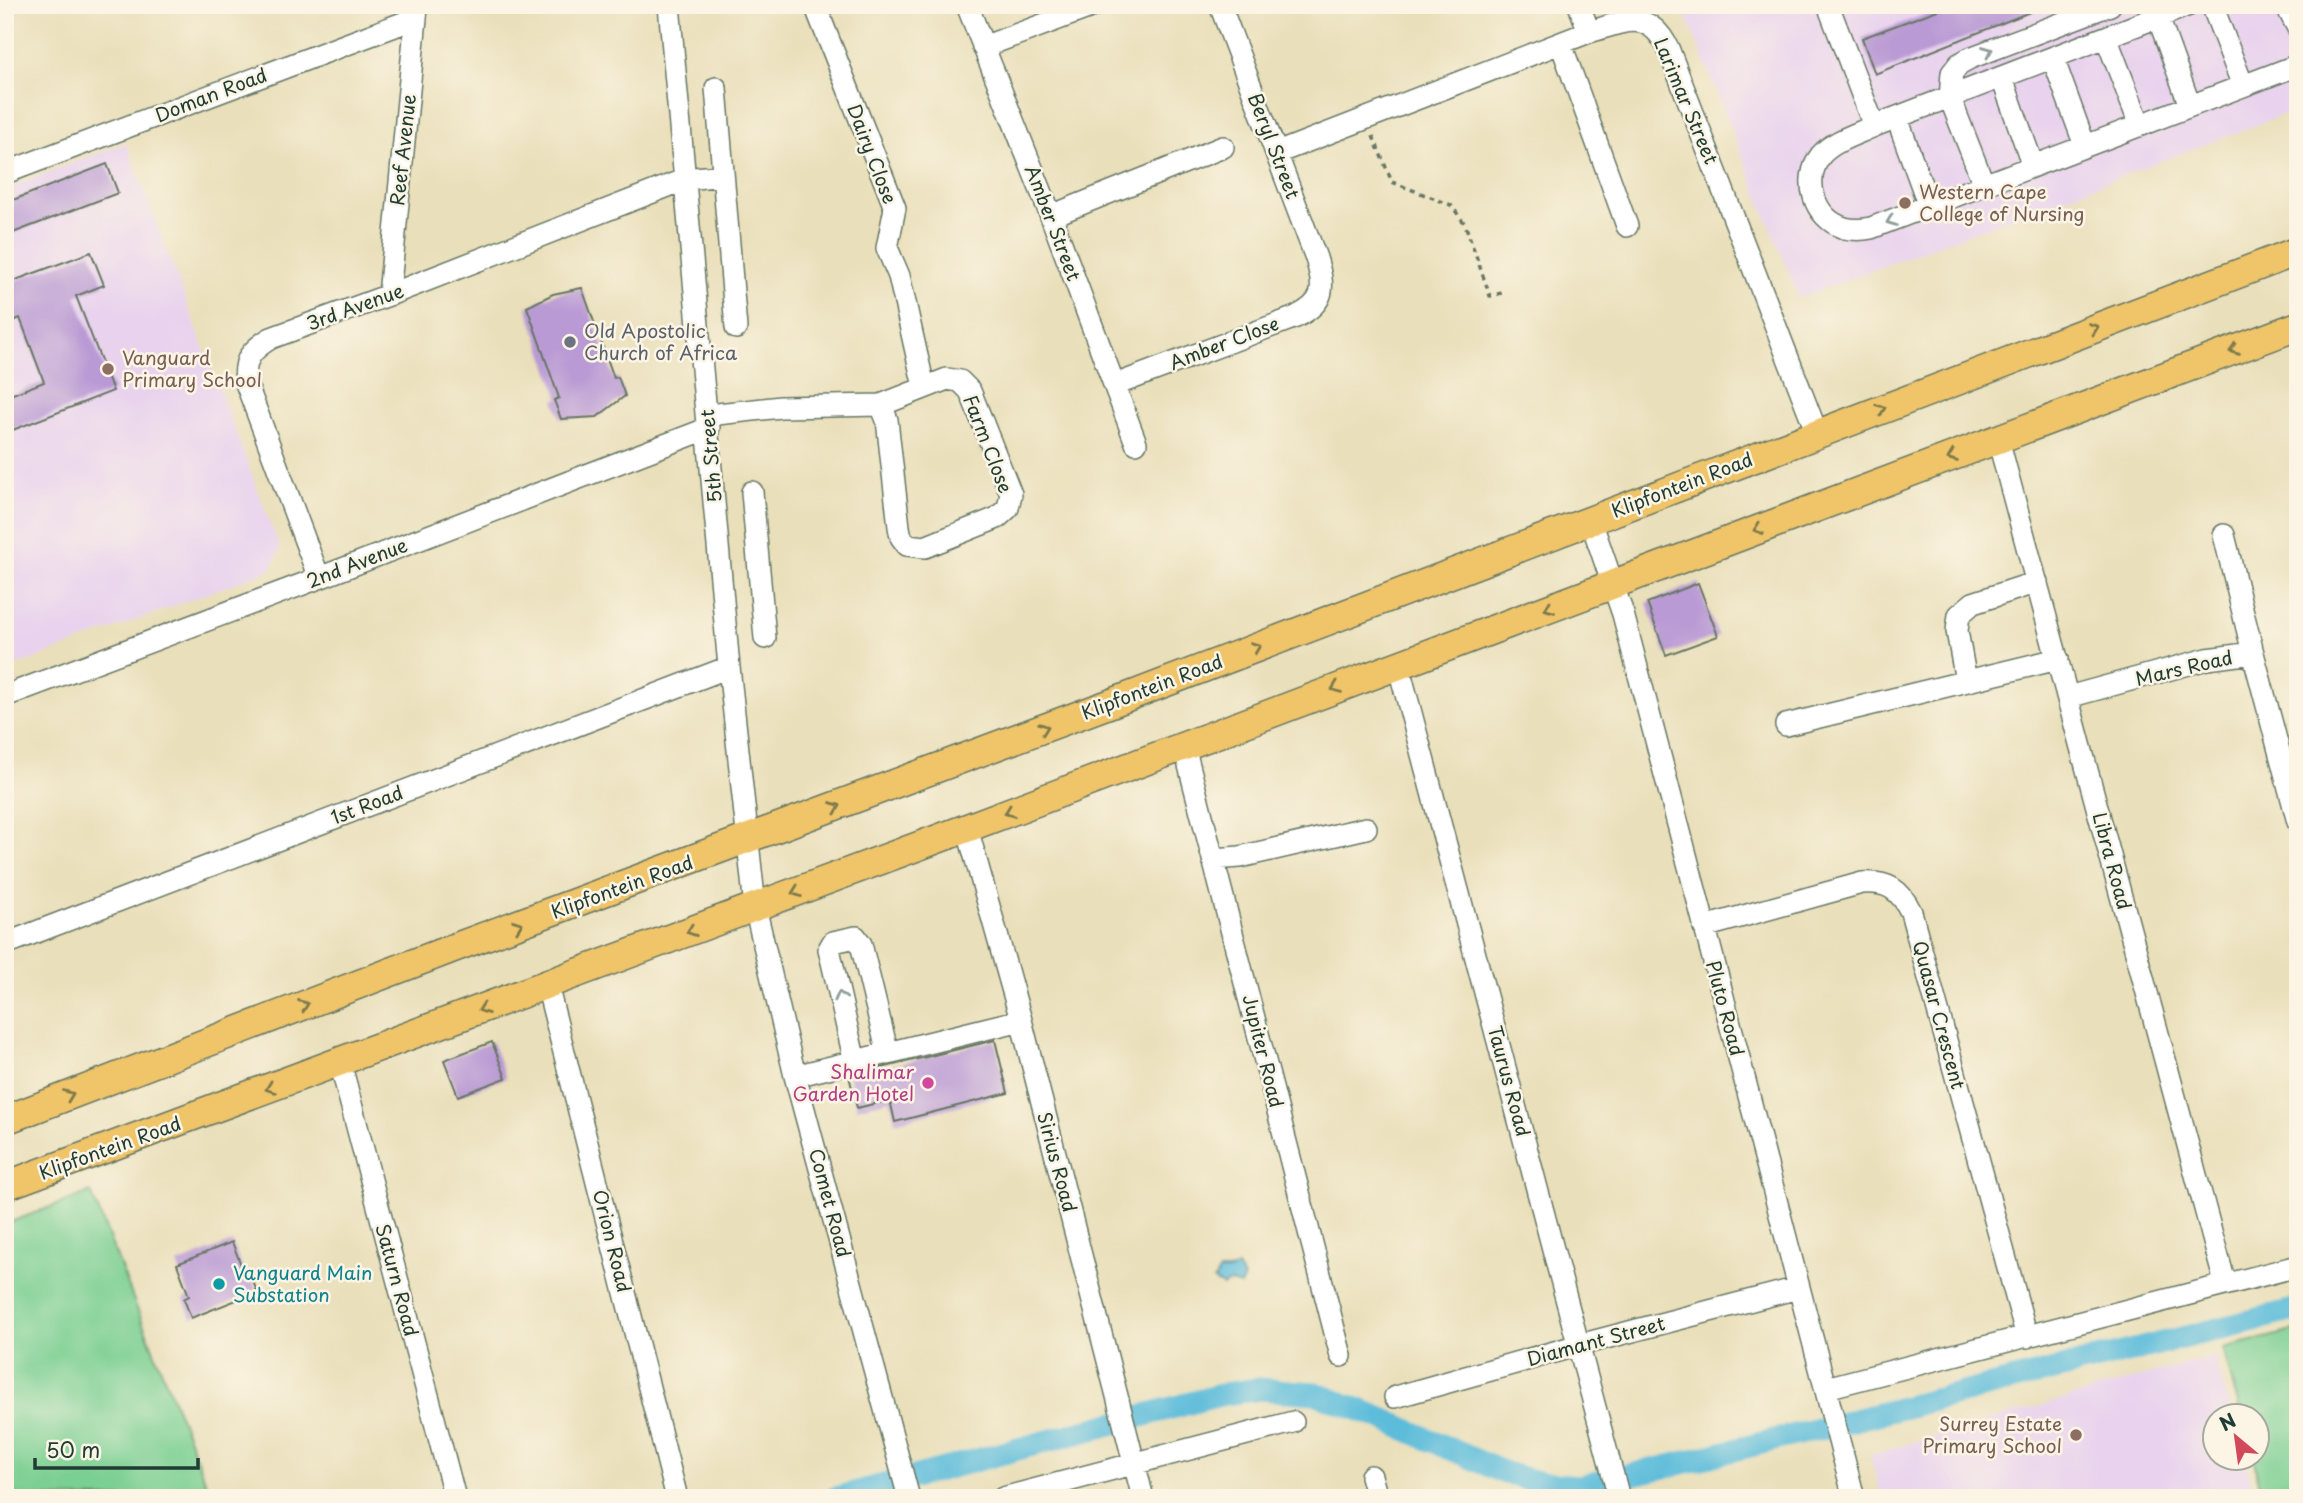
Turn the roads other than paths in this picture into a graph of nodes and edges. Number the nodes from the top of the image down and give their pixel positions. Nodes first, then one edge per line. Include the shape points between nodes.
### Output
1 (669, 5) edge
2 (814, 5) edge
3 (967, 5) edge
4 (1096, 5) edge
5 (1220, 5) edge
6 (1579, 5) edge
7 (1828, 5) edge
8 (2110, 5) edge
9 (2212, 5) edge
10 (2290, 5) edge
11 (2173, 9) edge
12 (417, 11) edge
13 (2298, 28) edge
14 (1589, 32) junction
15 (2106, 37) junction
16 (1562, 44) junction
17 (983, 47) junction
18 (2053, 58) junction
19 (2298, 65) edge
20 (2002, 78) junction
21 (2243, 86) junction
22 (716, 88) dead end
23 (1950, 98) junction
24 (2190, 106) junction
25 (1897, 118) junction
26 (2140, 125) junction
27 (1874, 126) junction
28 (2085, 146) junction
29 (1223, 147) dead end
30 (1277, 153) junction
31 (2033, 166) junction
32 (5, 173) edge
33 (723, 175) junction
34 (686, 179) junction
35 (1984, 185) junction
36 (1929, 206) junction
37 (1051, 216) junction
38 (1627, 226) dead end
39 (2298, 251) edge
40 (1322, 289) joint
41 (388, 295) junction
42 (2298, 326) edge
43 (736, 328) dead end
44 (1115, 385) junction
45 (924, 387) junction
46 (881, 405) junction
47 (708, 422) junction
48 (1817, 433) junction
49 (1998, 439) junction
50 (1136, 443) dead end
51 (752, 492) dead end
52 (1591, 521) junction
53 (2224, 536) dead end
54 (757, 553) junction
55 (719, 555) junction
56 (319, 578) junction
57 (2037, 582) junction
58 (1613, 584) junction
59 (765, 638) dead end
60 (2253, 653) junction
61 (2058, 659) junction
62 (1398, 664) junction
63 (729, 667) junction
64 (1966, 681) junction
65 (5, 696) edge
66 (2068, 697) junction
67 (1786, 724) dead end
68 (1184, 746) junction
69 (2298, 822) edge
70 (967, 828) junction
71 (1366, 828) dead end
72 (749, 840) junction
73 (1213, 859) junction
74 (755, 907) junction
75 (1704, 927) junction
76 (5, 944) edge
77 (547, 985) junction
78 (1021, 1020) junction
79 (888, 1054) junction
80 (340, 1062) junction
81 (855, 1062) junction
82 (795, 1076) junction
83 (5, 1120) edge
84 (5, 1186) edge
85 (2298, 1266) edge
86 (2225, 1283) junction
87 (1798, 1288) junction
88 (2027, 1336) junction
89 (1578, 1345) junction
90 (1341, 1356) dead end
91 (1395, 1397) dead end
92 (1828, 1398) junction
93 (1293, 1422) dead end
94 (1134, 1464) junction
95 (1371, 1476) dead end
96 (908, 1495) edge
97 (1854, 1497) edge
98 (455, 1498) edge
99 (677, 1498) edge
100 (1003, 1498) edge
101 (1143, 1498) edge
102 (1377, 1498) edge
103 (1619, 1498) edge

1 - 34 street, 5th Street
2 - 45 street, Dairy Close via 895,208 887,248 899,276
3 - 17 street, Amber Street
4 - 17 street
5 - 30 street, Beryl Street
6 - 14 street
7 - 27 street
23 -> 8 street via 1952,73 1959,64
9 - 21 street
10 - 13 street
11 - 15 street
11 - 24 street
12 - 32 street, Doman Road
12 - 41 street, Reef Avenue
14 - 16 street, Larimar Street
14 - 48 street, Larimar Street via 1641,20 1662,37
15 - 18 street
15 - 26 street
16 - 30 street, Larimar Street
16 - 38 street
17 - 37 street, Amber Street
18 - 20 street
18 - 28 street
19 - 21 street
20 - 23 street
20 - 31 street
21 - 24 street
22 - 33 street
23 - 25 street
23 - 35 street
24 - 26 street
25 - 27 street
25 - 36 street
26 - 28 street
36 -> 27 street via 1860,230 1843,228 1817,205 1811,186 1822,153
28 - 31 street
29 - 37 street
30 - 40 street, Beryl Street via 1316,258
31 - 35 street
33 - 34 street, 3rd Avenue
33 - 43 street
34 - 41 street, 3rd Avenue
34 - 47 street, 5th Street
35 - 36 street
37 - 44 street, Amber Street
48 -> 39 main road, Klipfontein Road
40 - 44 street, Amber Close via 1319,300 1296,317
41 - 56 street, 3rd Avenue via 271,338 257,346 244,371 250,398
42 -> 49 main road, Klipfontein Road
44 - 50 street, Amber Street
45 - 46 street, Farm Close
45 - 46 street, Farm Close via 947,379 960,381 970,391 1010,494 1008,508 997,517 925,547 907,545 898,527 887,420
46 - 47 street, Farm Close via 781,407
47 - 55 street, 5th Street
47 - 56 street, 2nd Avenue
48 - 52 main road, Klipfontein Road
49 - 57 street, Libra Road
49 -> 58 main road, Klipfontein Road
51 - 54 street
52 - 58 street, Pluto Road
72 -> 52 main road, Klipfontein Road
53 - 60 street
54 - 55 street
54 - 59 street
55 - 63 street, 5th Street
56 - 65 street, 2nd Avenue
57 - 61 street, Libra Road
57 - 64 street via 1973,603 1959,615
58 -> 62 main road, Klipfontein Road
58 - 75 street, Pluto Road
60 - 66 street, Mars Road via 2207,659
60 - 69 street, Mars Road
61 - 64 street
61 - 66 street, Libra Road
62 -> 68 main road, Klipfontein Road
62 - 89 street, Taurus Road
63 - 72 street, 5th Street
63 - 76 street, 1st Road
64 - 67 street
66 - 86 street, Libra Road
68 -> 70 main road, Klipfontein Road
68 - 73 street, Jupiter Road
70 -> 74 main road, Klipfontein Road
70 - 78 street, Sirius Road
71 - 73 street via 1251,855
72 - 74 street, 5th Street
83 -> 72 main road, Klipfontein Road
73 - 90 street, Jupiter Road
74 -> 77 main road, Klipfontein Road
74 - 82 street, Comet Road
75 - 87 street, Pluto Road
75 - 88 street, Quasar Crescent via 1862,883 1889,885 1899,893 1911,912
77 -> 80 main road, Klipfontein Road
77 - 99 street, Orion Road
78 - 79 street
78 - 94 street, Sirius Road
79 - 81 street
81 -> 79 street via 829,949 833,942 851,937 861,944
80 -> 84 main road, Klipfontein Road
80 - 98 street, Saturn Road
81 - 82 street
82 - 96 street, Comet Road
85 - 86 street
86 - 88 street
87 - 89 street, Diamant Street
87 - 92 street, Pluto Road
88 - 92 street
89 - 91 street, Diamant Street
89 - 103 street, Taurus Road
92 - 97 street, Pluto Road
93 - 94 street
94 - 100 street
94 - 101 street, Sirius Road
95 - 102 street

